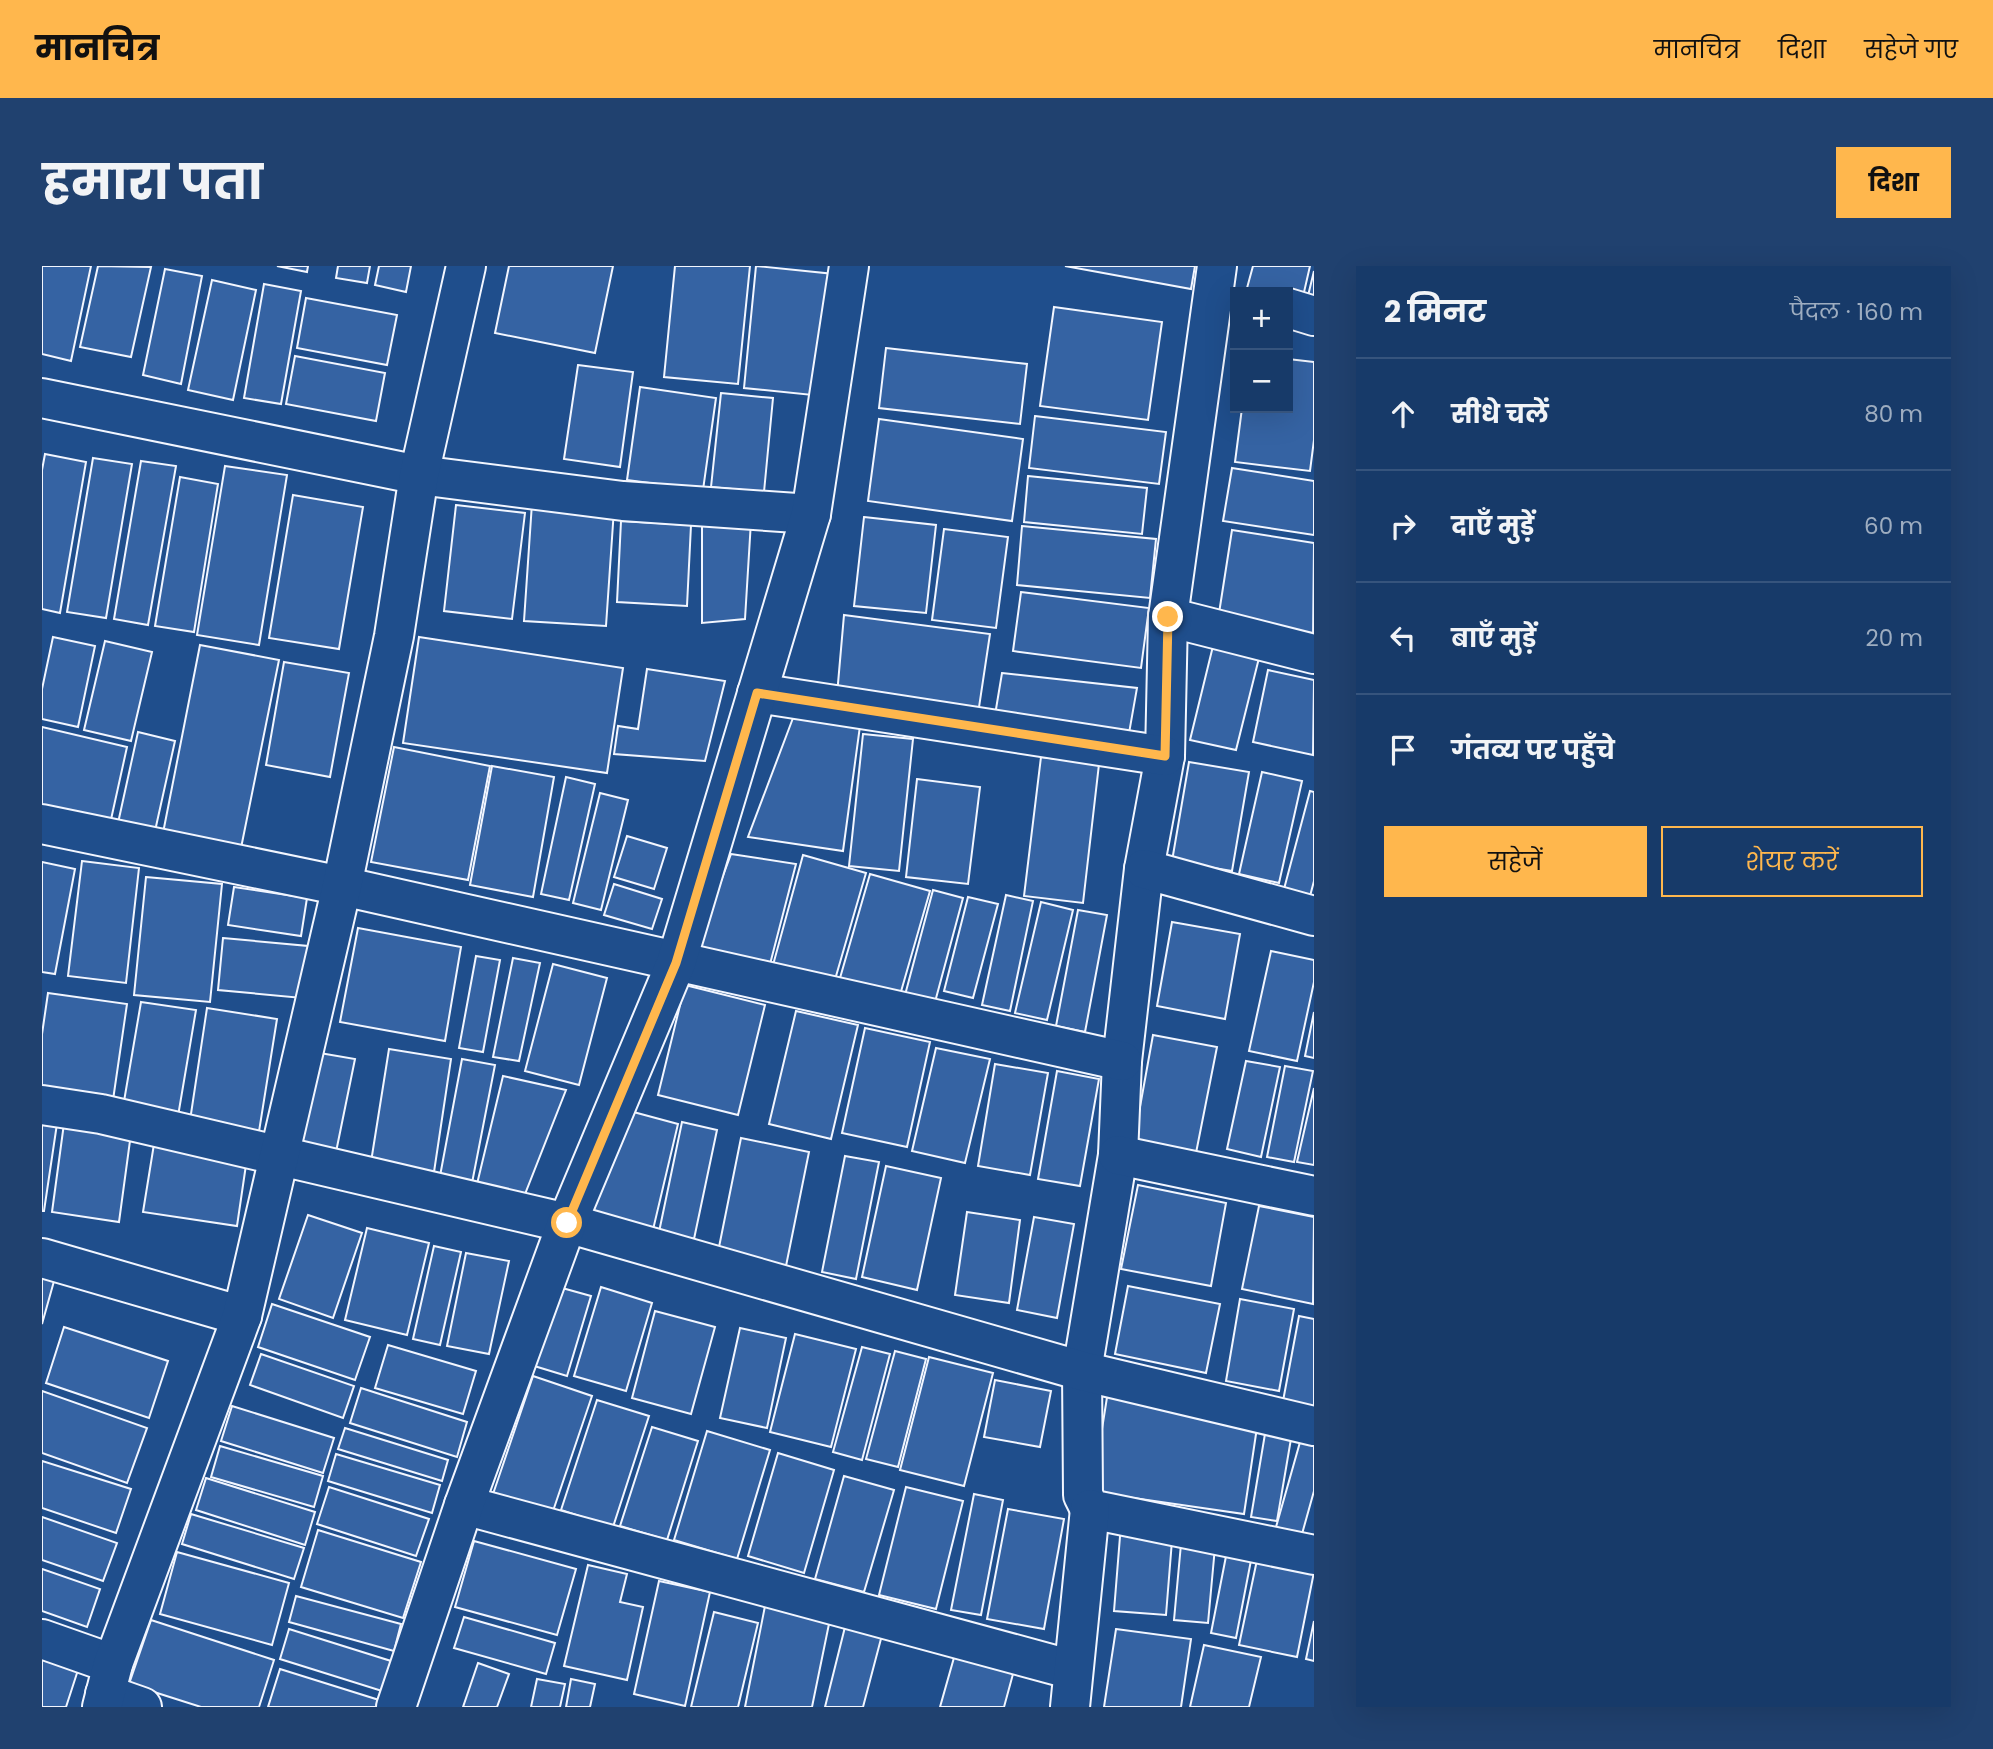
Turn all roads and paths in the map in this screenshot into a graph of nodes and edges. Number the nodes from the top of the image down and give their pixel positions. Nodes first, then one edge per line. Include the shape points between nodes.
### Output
1 (466, 266) edge
2 (849, 266) edge
3 (1222, 282) edge
4 (1293, 310) edge
5 (1314, 316) edge
6 (42, 398) edge
7 (419, 475) junction
8 (811, 514) junction
9 (1168, 617) junction
10 (1314, 654) edge
11 (757, 693) junction
12 (1165, 756) junction
13 (42, 824) edge
14 (1143, 869) junction
15 (342, 886) junction
16 (1314, 916) edge
17 (676, 963) junction
18 (1122, 1061) junction
19 (42, 1105) edge
20 (278, 1155) junction
21 (1118, 1155) junction
22 (1314, 1196) edge
23 (567, 1223) junction
24 (42, 1258) edge
25 (242, 1316) junction
26 (1082, 1371) junction
27 (1314, 1426) edge
28 (464, 1505) junction
29 (1090, 1509) junction
30 (1314, 1555) edge
31 (42, 1639) edge
32 (107, 1688) edge
33 (1072, 1689) edge
34 (142, 1707) edge
35 (396, 1707) edge

1 - 7 street
2 - 8 street
3 - 9 street
4 - 5 street
6 - 7 street
7 - 8 street via 624,501
7 - 15 street via 394,636
8 - 11 street
9 - 10 street
9 - 12 street
11 - 12 street
11 - 17 street
12 - 14 street
13 - 15 street
14 - 16 street
14 - 18 street
15 - 17 street
15 - 20 street
17 - 18 street
17 - 23 street
18 - 21 street
19 - 20 street
20 - 23 street
20 - 25 street
21 - 22 street
21 - 26 street
23 - 26 street
23 - 28 street
24 - 25 street
25 - 32 street
26 - 27 street
26 - 29 street via 1083,1495
28 - 33 street
28 - 35 street
29 - 30 street
29 - 33 street
31 - 32 street
32 - 34 street

